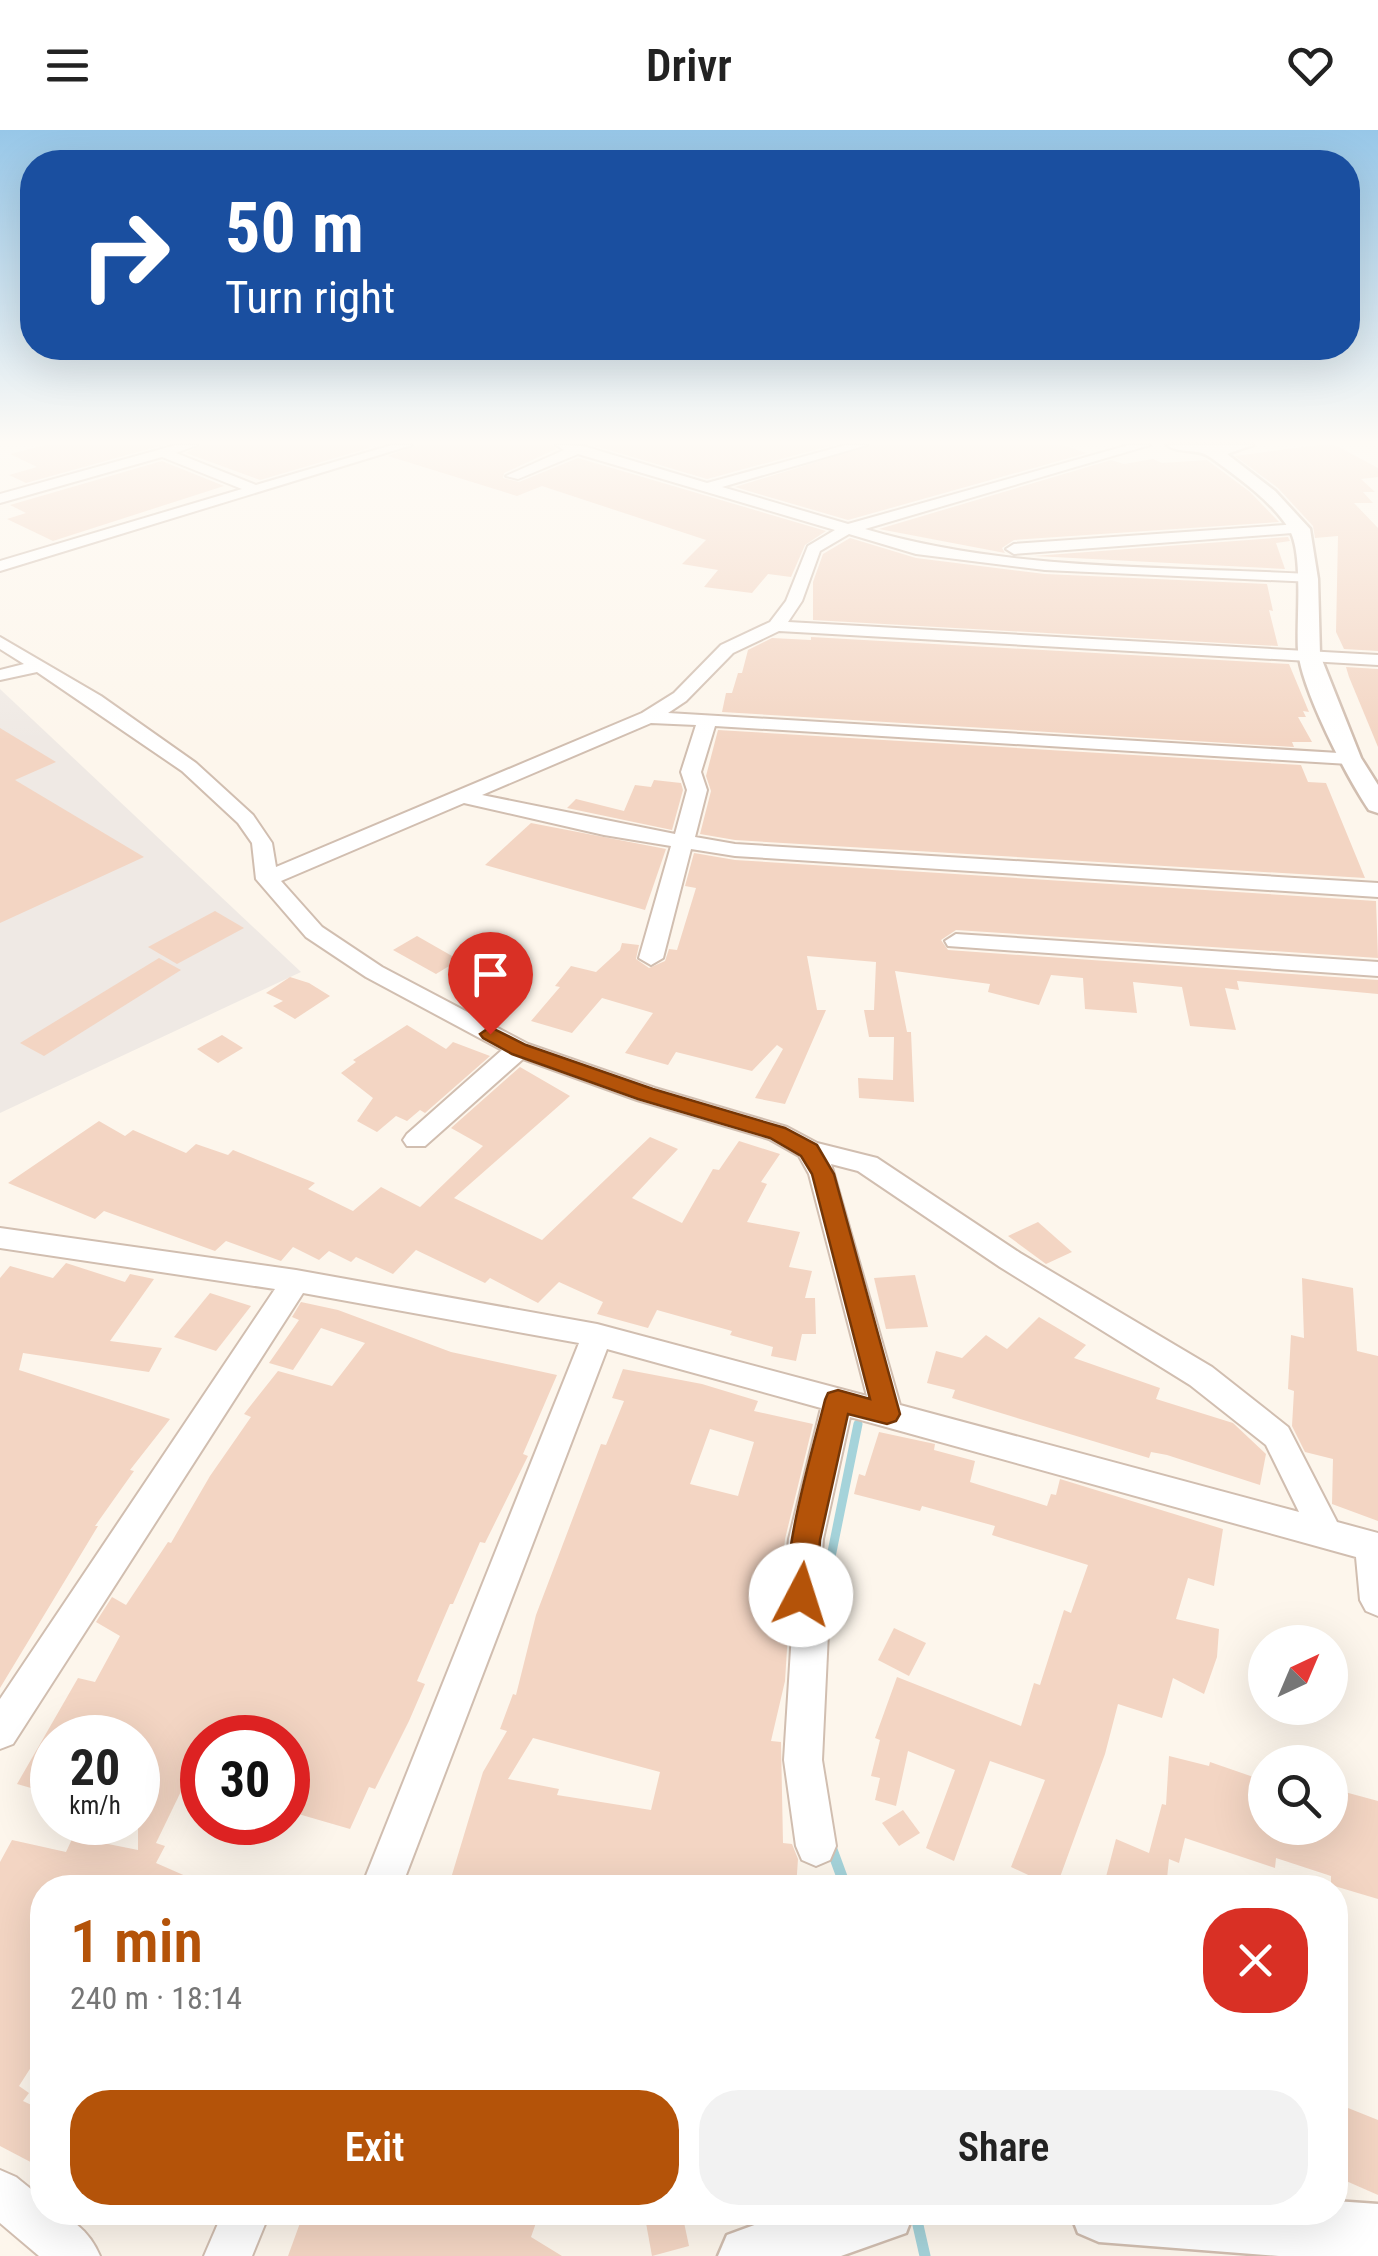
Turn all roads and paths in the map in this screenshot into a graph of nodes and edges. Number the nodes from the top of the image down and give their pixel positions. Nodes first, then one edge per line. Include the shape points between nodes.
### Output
1 (72, 544) edge
2 (821, 544) edge
3 (909, 544) edge
4 (1089, 544) edge
5 (1302, 544) edge
6 (953, 554) junction
7 (0, 566) edge
8 (1308, 580) junction
9 (776, 626) junction
10 (0, 642) edge
11 (1309, 654) junction
12 (1378, 660) edge
13 (40, 666) junction
14 (0, 675) edge
15 (649, 717) junction
16 (707, 721) junction
17 (1349, 758) junction
18 (464, 797) junction
19 (1378, 806) edge
20 (682, 844) junction
21 (267, 879) junction
22 (1378, 890) edge
23 (956, 940) dead end
24 (651, 958) dead end
25 (1378, 969) edge
26 (519, 1049) junction
27 (416, 1140) dead end
28 (810, 1150) junction
29 (4, 1242) edge
30 (296, 1281) junction
31 (597, 1336) junction
32 (838, 1400) junction
33 (887, 1414) junction
34 (1325, 1535) junction
35 (1375, 1548) edge
36 (1378, 1600) edge
37 (0, 1732) edge
38 (816, 1846) dead end
39 (386, 1875) edge
40 (0, 2193) edge
41 (30, 2218) edge
42 (39, 2225) edge
43 (241, 2225) edge
44 (845, 2225) edge
45 (1264, 2225) edge
46 (1378, 2234) edge
47 (76, 2256) edge
48 (228, 2256) edge
49 (748, 2256) edge

1 - 7 street
2 - 9 street
3 - 6 street
4 - 6 street
5 - 8 street
6 - 8 street
8 - 11 street
9 - 11 street
9 - 15 street via 727,649 680,697
10 - 13 street
11 - 12 street
11 - 17 street
13 - 14 street
13 - 21 street via 189,767 246,819 262,843
15 - 16 street
15 - 18 street
16 - 17 street
16 - 20 street
17 - 19 street
18 - 20 street
18 - 21 street
20 - 22 street
20 - 24 street
21 - 26 street via 314,932
23 - 25 street
26 - 27 street
26 - 28 street via 778,1133
28 - 33 street via 823,1174
28 - 34 street via 867,1164 1201,1376 1277,1436
29 - 30 street
30 - 31 street
30 - 37 street
31 - 32 street
31 - 39 street
32 - 33 street
32 - 38 street via 806,1540 801,1595 810,1633 803,1760
33 - 34 street
34 - 35 street
35 - 36 street
40 - 41 street
42 - 47 street
43 - 48 street
44 - 49 street
45 - 46 street

